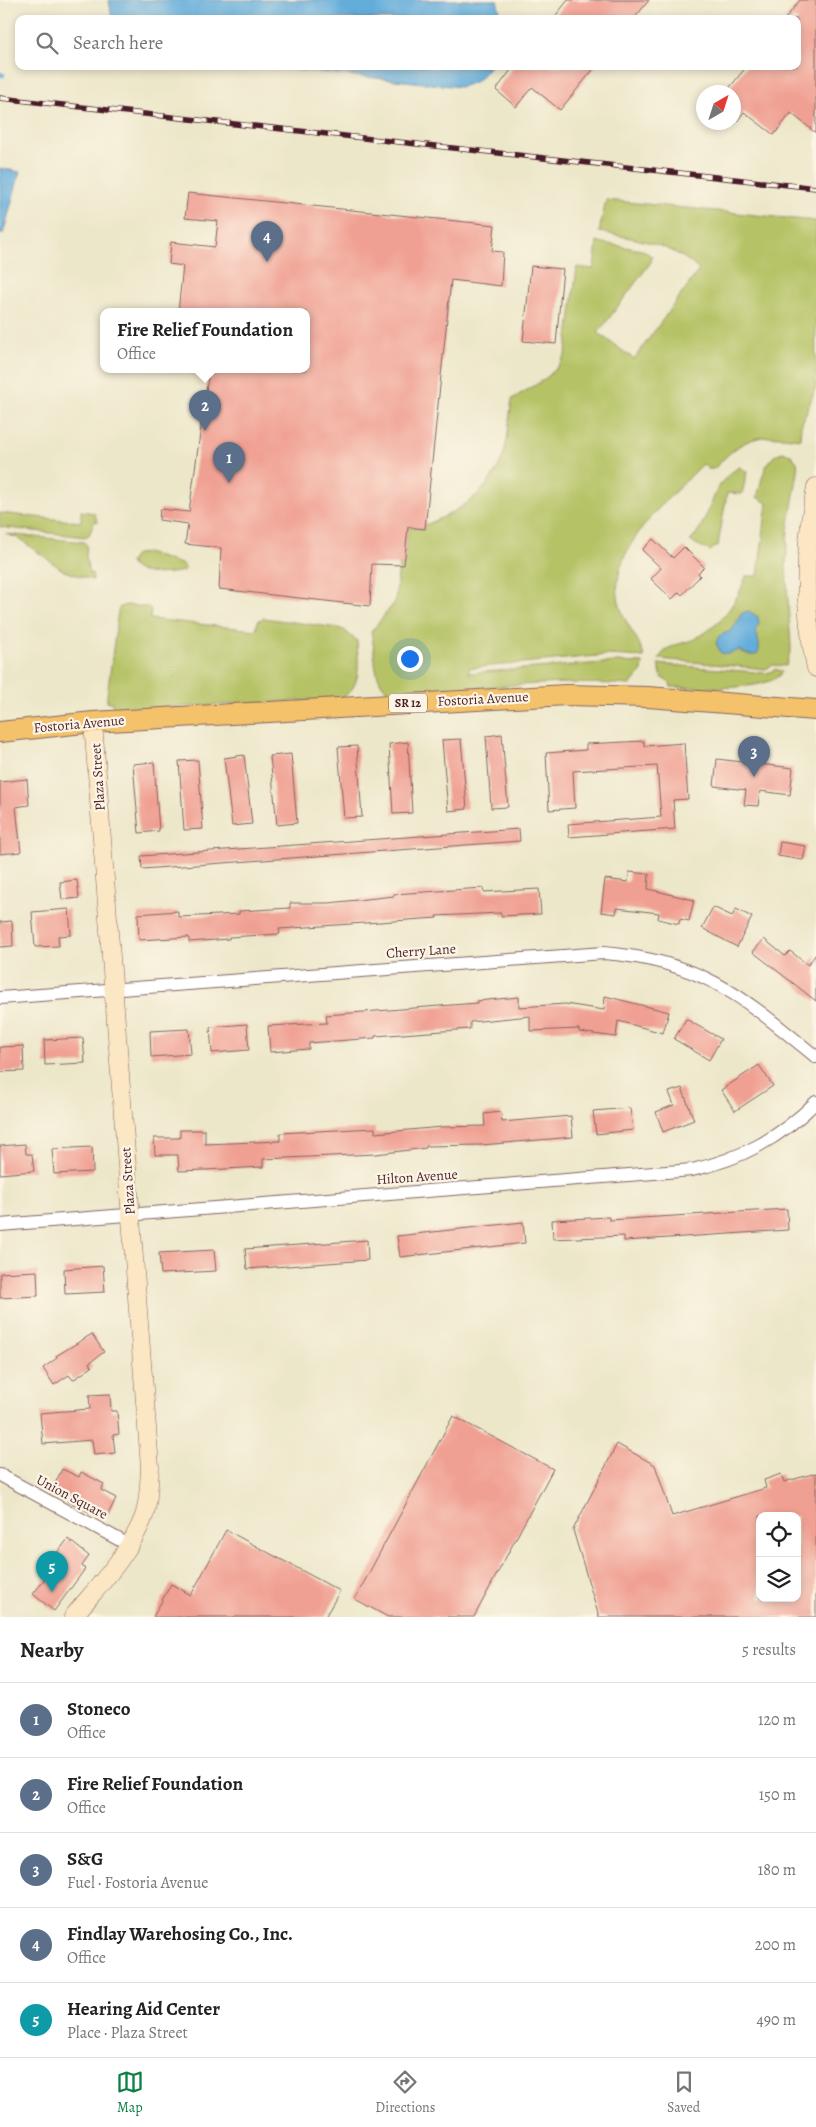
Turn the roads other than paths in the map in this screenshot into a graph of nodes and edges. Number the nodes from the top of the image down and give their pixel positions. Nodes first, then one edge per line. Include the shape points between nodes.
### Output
1 (816, 487) edge
2 (816, 668) edge
3 (816, 710) edge
4 (93, 722) junction
5 (0, 732) edge
6 (114, 989) junction
7 (0, 998) edge
8 (816, 1057) edge
9 (816, 1102) edge
10 (131, 1215) junction
11 (0, 1225) edge
12 (0, 1475) edge
13 (129, 1544) junction
14 (73, 1617) edge

1 - 2 street via 807,570
3 - 4 main road, Fostoria Avenue / SR 12 via 648,697 566,695
4 - 5 main road, Fostoria Avenue / SR 12
4 - 6 street, Plaza Street
6 - 7 street, Cherry Lane
6 - 8 street, Cherry Lane via 584,954 625,955 685,968 722,986
6 - 10 street, Plaza Street
9 - 10 street, Hilton Avenue via 786,1129 751,1151 725,1162 692,1170
10 - 11 street, Hilton Avenue
10 - 13 street, Plaza Street via 150,1467 146,1507 136,1535
12 - 13 street, Union Square
13 - 14 street, Plaza Street

